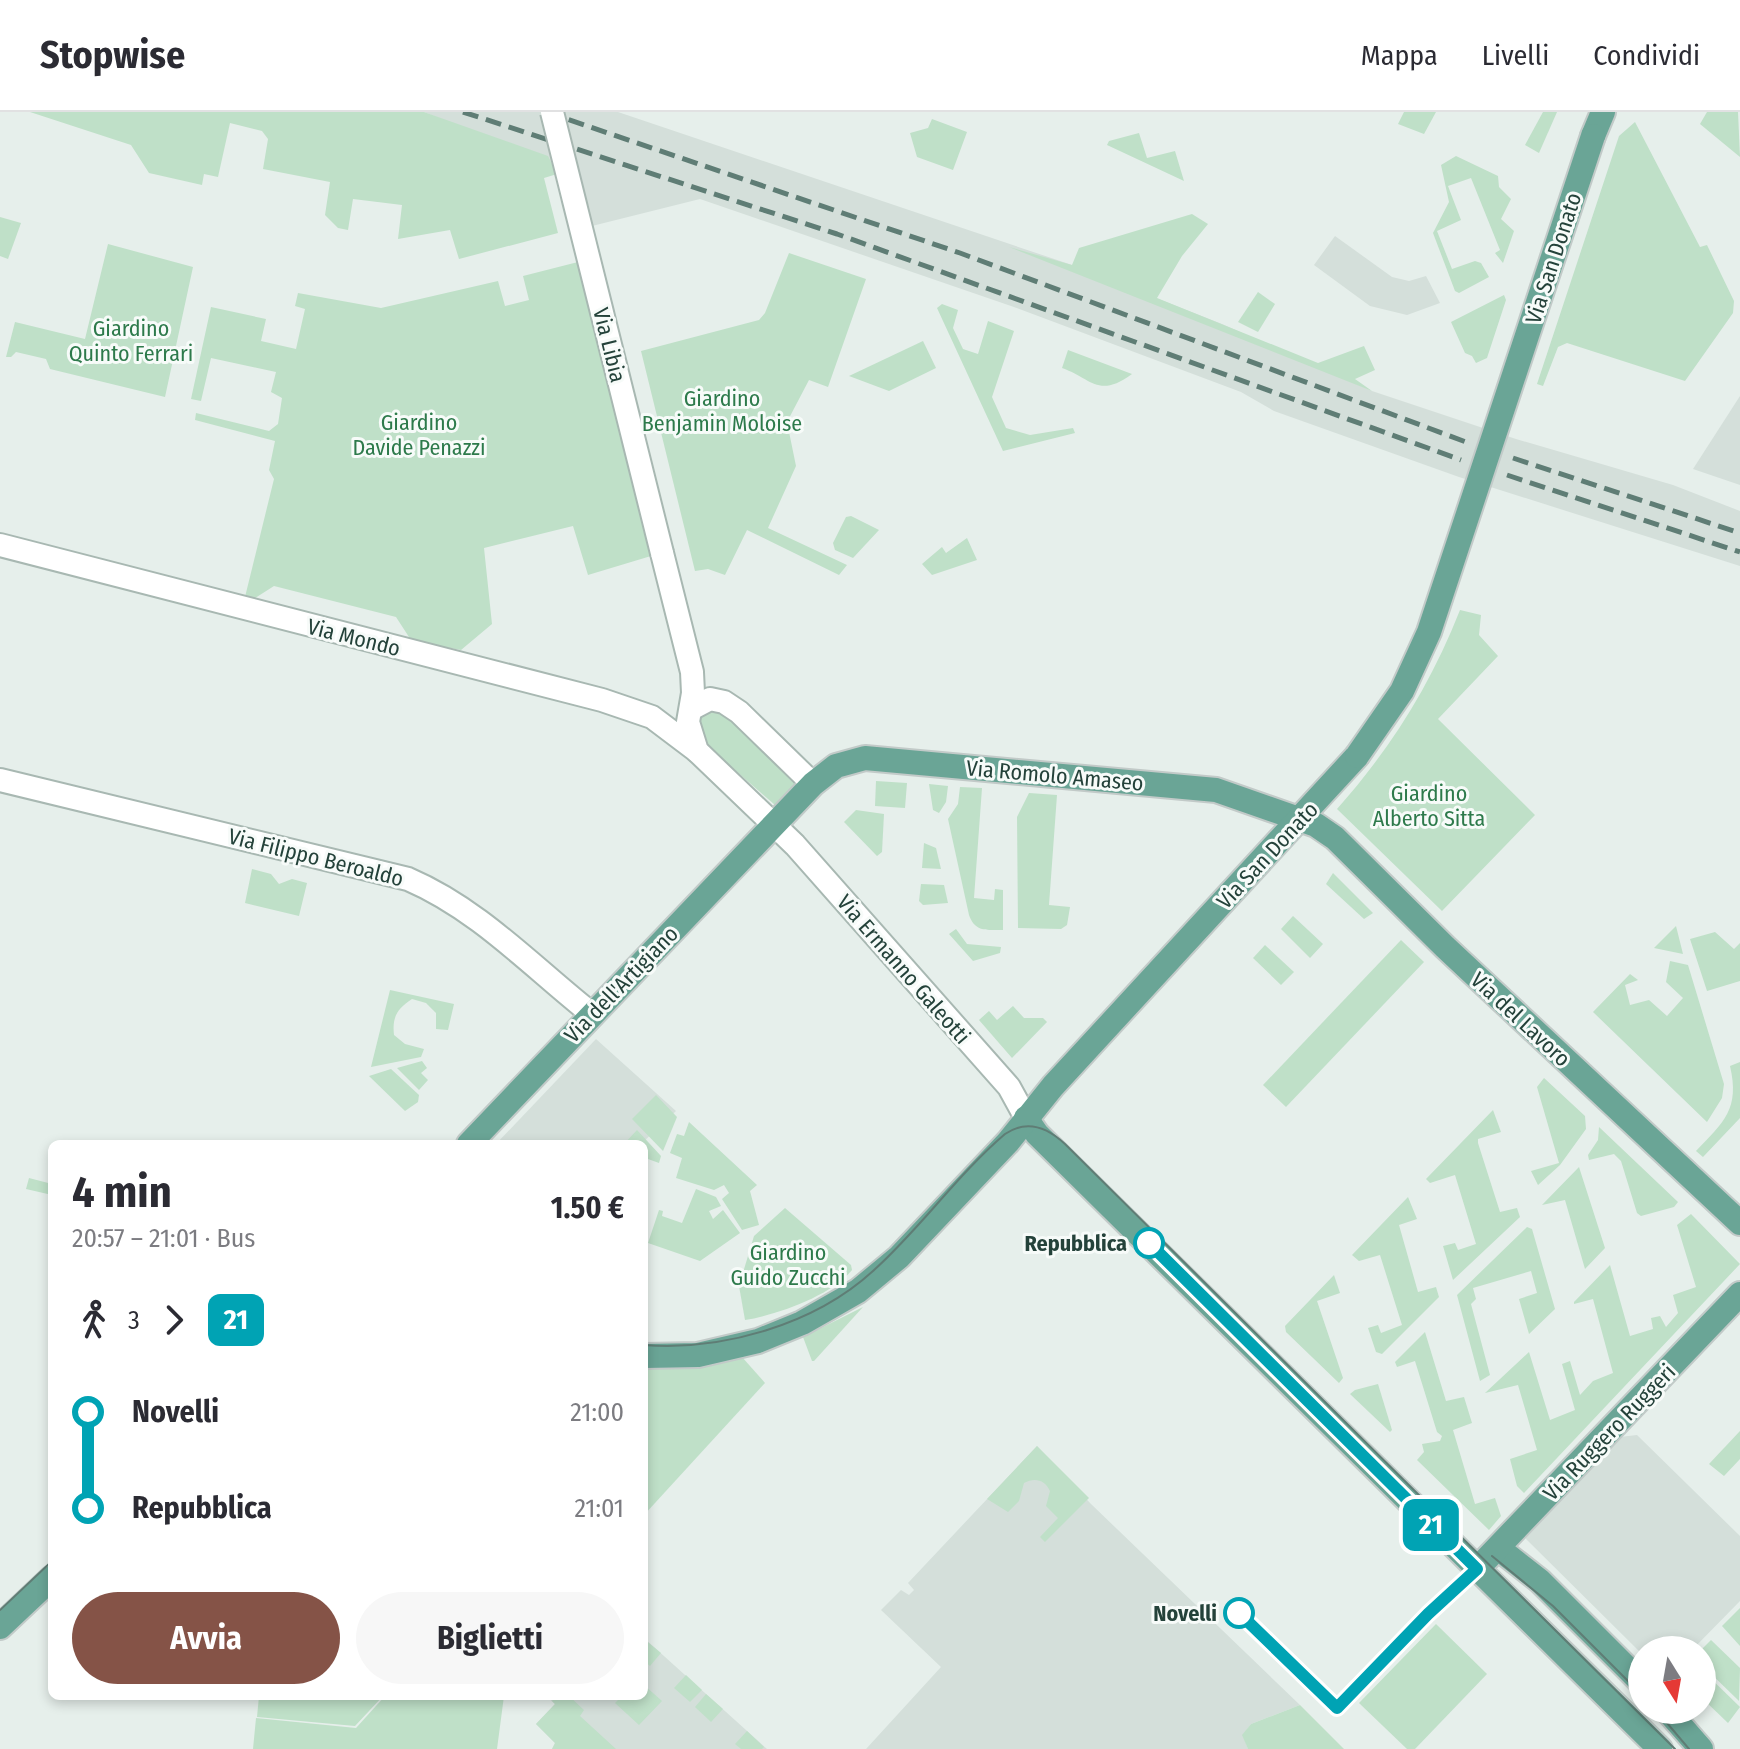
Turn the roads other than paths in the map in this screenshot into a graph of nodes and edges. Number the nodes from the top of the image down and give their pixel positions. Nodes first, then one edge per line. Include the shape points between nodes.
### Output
1 (552, 112) edge
2 (1603, 112) edge
3 (0, 545) edge
4 (689, 661) junction
5 (718, 699) junction
6 (691, 709) junction
7 (697, 751) junction
8 (0, 780) edge
9 (813, 784) junction
10 (1300, 820) junction
11 (774, 825) junction
12 (593, 1015) junction
13 (1026, 1118) junction
14 (473, 1140) edge
15 (1740, 1223) edge
16 (1740, 1294) edge
17 (648, 1356) edge
18 (1498, 1548) junction
19 (1477, 1569) junction
20 (48, 1582) edge
21 (0, 1627) edge
22 (1628, 1669) edge
23 (1679, 1724) edge
24 (1660, 1749) edge
25 (1701, 1749) edge

1 - 4 street, Via Libia, bridge
2 - 10 main road, Via San Donato, bridge via 1429,632 1402,691 1357,756
3 - 7 street, Via Mondo via 602,700 652,717
4 - 5 street, Via Libia via 702,690
4 - 6 street, Via Libia
5 - 6 street via 702,700
5 - 9 street, Via Libia via 739,712
6 - 7 street, Via Libia via 689,731
7 - 11 street, Via Mondo
8 - 12 street, Via Filippo Beroaldo via 408,879 471,912
9 - 10 main road, Via Romolo Amaseo via 846,761 874,759 1216,790
9 - 11 main road, Via Romolo Amaseo
10 - 13 main road, Via San Donato
10 - 15 main road, Via del Lavoro via 1335,838
11 - 12 main road, Via dell'Artigiano
11 - 13 street, Via Ermanno Galeotti via 1009,1087
12 - 14 main road, Via dell'Artigiano
13 - 17 main road, Via San Donato via 891,1266 841,1302 739,1346 698,1355
13 - 19 main road
16 - 18 main road, Via Ruggero Ruggeri
18 - 19 main road, Via Ruggero Ruggeri
18 - 22 main road via 1540,1581
19 - 24 main road
20 - 21 main road
23 - 25 main road

